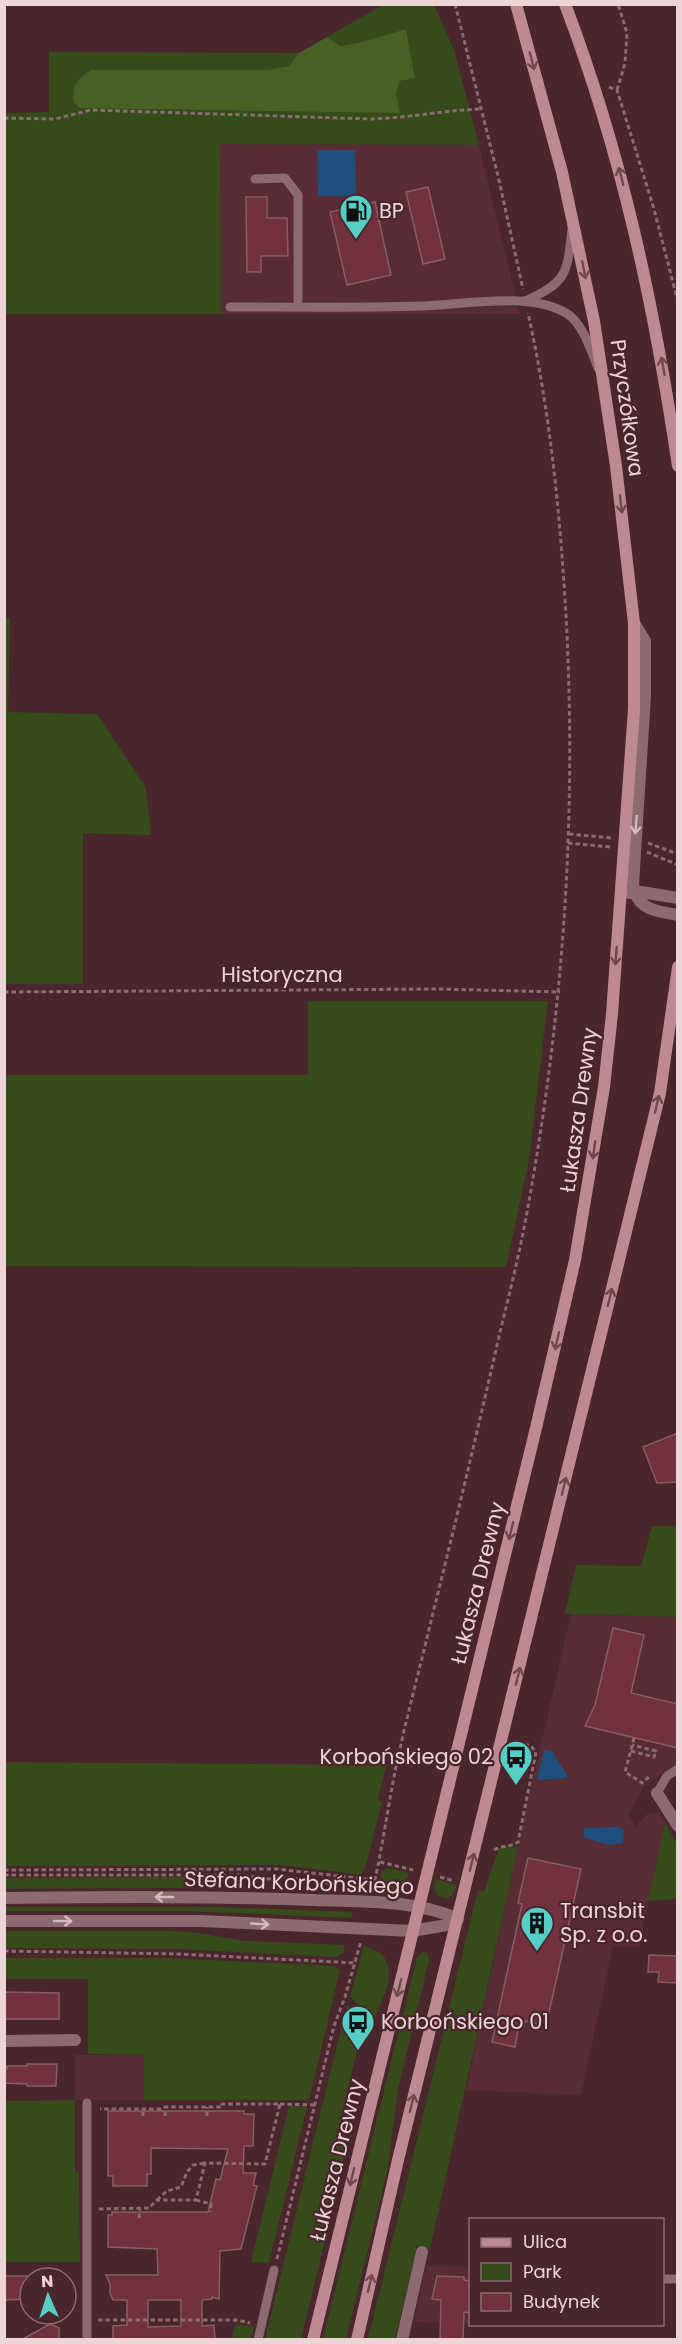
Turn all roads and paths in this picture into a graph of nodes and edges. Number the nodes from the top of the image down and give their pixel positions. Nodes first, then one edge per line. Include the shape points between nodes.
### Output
1 (455, 4) edge
2 (516, 4) edge
3 (565, 4) edge
4 (618, 4) edge
5 (593, 83) junction
6 (617, 90) junction
7 (481, 109) junction
8 (4, 118) edge
9 (255, 179) dead end
10 (573, 218) junction
11 (525, 302) junction
12 (678, 302) edge
13 (230, 307) dead end
14 (298, 307) junction
15 (604, 379) junction
16 (678, 466) edge
17 (634, 624) junction
18 (624, 825) joint
19 (568, 843) junction
20 (613, 848) dead end
21 (640, 849) dead end
22 (678, 865) edge
23 (634, 892) junction
24 (620, 898) junction
25 (678, 898) edge
26 (678, 915) edge
27 (678, 968) edge
28 (4, 992) edge
29 (560, 992) junction
30 (676, 998) edge
31 (634, 1738) dead end
32 (632, 1745) junction
33 (521, 1750) dead end
34 (631, 1751) junction
35 (678, 1769) edge
36 (650, 1776) dead end
37 (657, 1793) joint
38 (678, 1826) edge
39 (494, 1850) dead end
40 (380, 1862) junction
41 (4, 1870) edge
42 (410, 1870) dead end
43 (4, 1875) edge
44 (436, 1876) dead end
45 (375, 1880) junction
46 (458, 1882) dead end
47 (343, 1886) dead end
48 (372, 1894) dead end
49 (4, 1898) edge
50 (418, 1906) junction
51 (458, 1919) junction
52 (4, 1921) edge
53 (412, 1931) junction
54 (360, 1945) dead end
55 (4, 1952) edge
56 (356, 1963) junction
57 (75, 2040) dead end
58 (4, 2041) edge
59 (280, 2104) junction
60 (315, 2105) junction
61 (91, 2106) joint
62 (165, 2107) junction
63 (207, 2107) junction
64 (143, 2109) junction
65 (143, 2116) dead end
66 (165, 2116) dead end
67 (207, 2116) dead end
68 (205, 2163) junction
69 (157, 2200) junction
70 (196, 2200) junction
71 (96, 2209) dead end
72 (140, 2209) junction
73 (210, 2212) dead end
74 (139, 2218) dead end
75 (422, 2252) dead end
76 (274, 2270) joint
77 (98, 2320) dead end
78 (237, 2320) dead end
79 (87, 2340) edge
80 (258, 2340) edge
81 (313, 2340) edge
82 (357, 2340) edge
83 (402, 2340) edge

1 - 7 path
2 -> 10 main road, Przyczółkowa
3 - 5 main road, Przyczółkowa
4 - 6 path via 627,33 626,63
5 - 6 path
16 -> 5 main road, Przyczółkowa via 652,307 628,204
6 - 12 path
7 - 8 path via 372,119 92,110 55,119
7 - 11 path
9 - 14 lane via 285,178 298,195
10 - 11 lane via 564,274 549,289
10 -> 15 main road, Przyczółkowa
11 - 14 lane
11 - 15 lane via 572,317
11 - 19 path via 540,369 560,526 570,678
13 - 14 lane
15 -> 17 main road, Przyczółkowa
17 - 18 main road, Przyczółkowa via 634,709
17 -> 23 street via 645,641
18 - 24 main road, Łukasza Drewny
19 - 20 path
19 - 29 path
21 - 22 path
23 - 24 street
23 - 25 street
23 - 26 street via 644,906
24 -> 50 main road, Łukasza Drewny via 604,1088 575,1260
27 - 30 main road
28 - 29 path, Historyczna
29 - 40 path via 525,1225 396,1765
51 -> 30 main road via 652,1127
31 - 32 path
32 - 34 path
32 - 34 path via 656,1751 654,1757
33 - 39 path via 526,1744 536,1752 518,1842
34 - 36 path via 625,1772 642,1783
35 - 37 lane via 667,1776
37 - 38 street
40 - 42 path
40 - 45 path
41 - 45 path via 276,1869
43 - 47 path via 241,1875 269,1879 280,1876
44 - 46 path
45 - 48 path
50 -> 49 street, Stefana Korbońskiego via 232,1897
50 - 51 street, Stefana Korbońskiego
50 - 53 main road, Łukasza Drewny
51 - 53 street, Stefana Korbońskiego via 447,1925
82 -> 51 main road
52 -> 53 street, Stefana Korbońskiego via 201,1921
53 -> 81 main road, Łukasza Drewny
54 - 56 path
55 - 56 path via 178,1954
56 - 60 path via 334,2026
57 - 58 street
59 - 60 path
59 - 63 path
59 - 68 path via 265,2163
60 - 76 path
61 - 64 path
61 - 79 lane
62 - 63 path
62 - 64 path
62 - 66 path
63 - 67 path
64 - 65 path
68 - 69 path via 193,2165 181,2187 163,2193
68 - 70 path
69 - 70 path
69 - 72 path via 149,2208
70 - 73 path via 211,2204
71 - 72 path
72 - 74 path
75 - 83 street
76 - 80 lane
77 - 78 path

